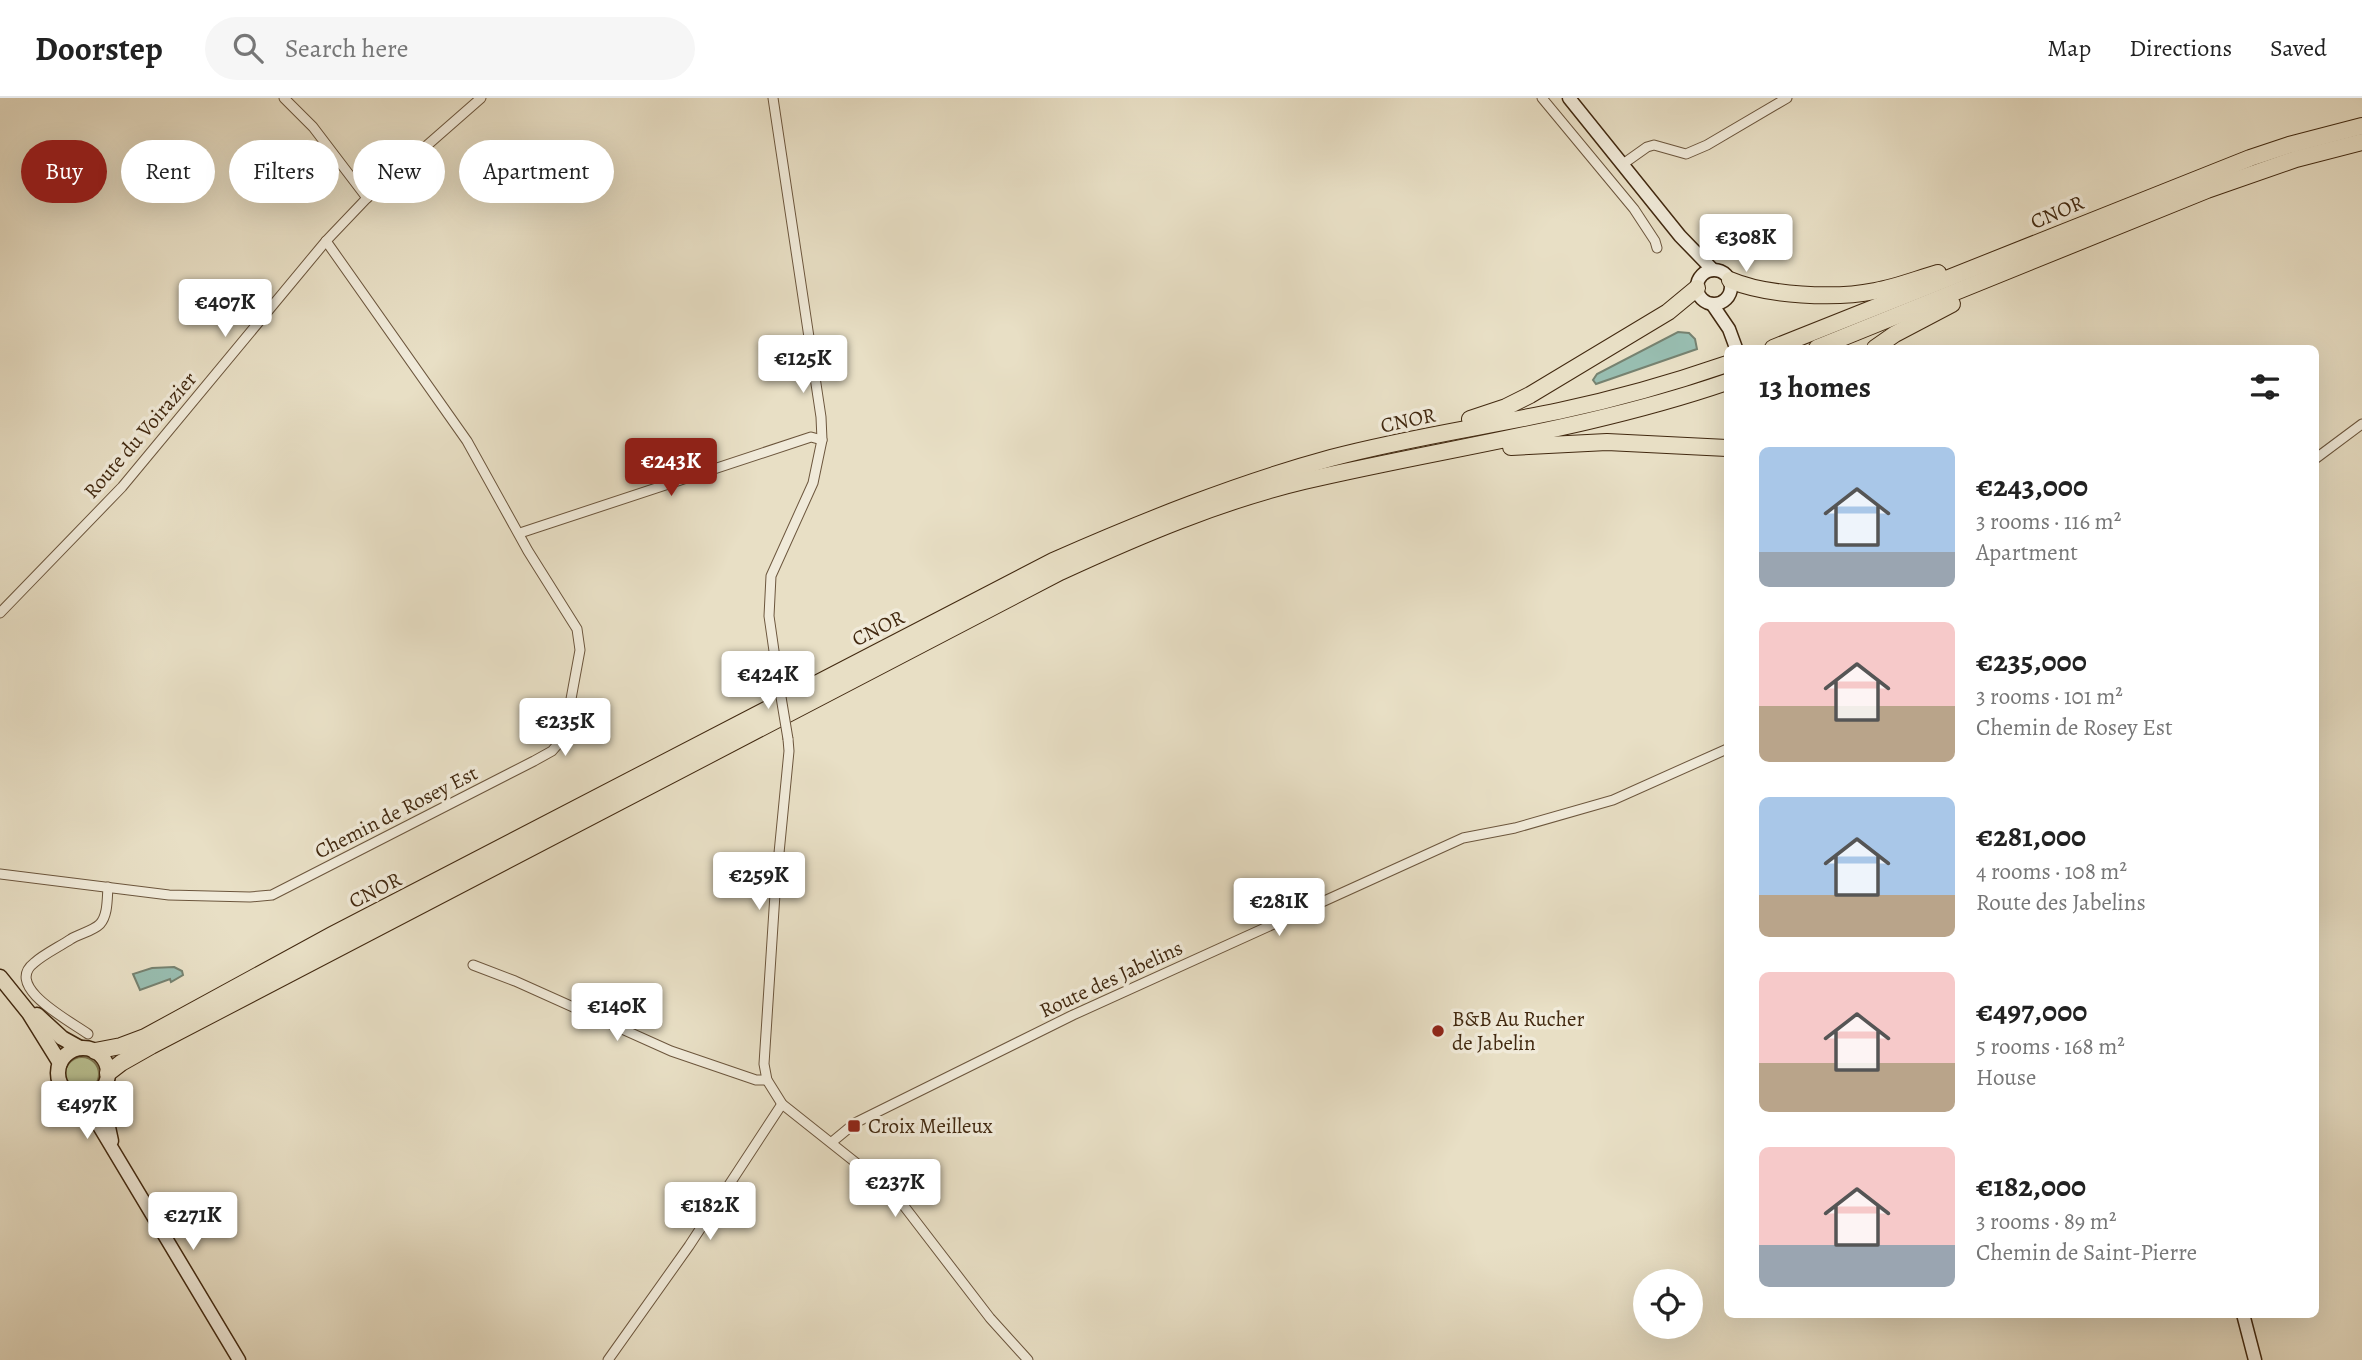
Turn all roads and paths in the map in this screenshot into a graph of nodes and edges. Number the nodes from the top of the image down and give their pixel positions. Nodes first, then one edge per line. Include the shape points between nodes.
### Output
1 (284, 98) edge
2 (481, 98) edge
3 (773, 98) edge
4 (1542, 98) edge
5 (1569, 98) edge
6 (1787, 98) edge
7 (2362, 126) edge
8 (433, 140) edge
9 (2362, 142) edge
10 (1623, 164) junction
11 (353, 180) edge
12 (362, 203) edge
13 (2130, 223) junction
14 (1680, 236) junction
15 (326, 241) junction
16 (2031, 246) junction
17 (1657, 248) dead end
18 (1713, 270) junction
19 (1730, 280) junction
20 (1698, 284) junction
21 (1726, 300) junction
22 (1712, 304) junction
23 (1732, 340) edge
24 (1781, 345) edge
25 (1825, 345) edge
26 (1879, 345) edge
27 (1724, 365) edge
28 (1724, 383) edge
29 (2362, 424) edge
30 (822, 440) junction
31 (1724, 448) edge
32 (2319, 456) edge
33 (1331, 458) junction
34 (1401, 460) junction
35 (520, 533) junction
36 (0, 613) edge
37 (1724, 750) edge
38 (0, 874) edge
39 (108, 887) junction
40 (473, 965) dead end
41 (0, 977) edge
42 (21, 1002) junction
43 (88, 1034) dead end
44 (88, 1049) junction
45 (60, 1063) junction
46 (767, 1080) junction
47 (106, 1081) junction
48 (79, 1098) junction
49 (782, 1104) junction
50 (832, 1142) junction
51 (120, 1165) junction
52 (2244, 1318) edge
53 (238, 1359) edge
54 (608, 1360) edge
55 (1028, 1360) edge
56 (2255, 1360) edge

1 - 11 street
2 - 8 street, Route du Voirazier
3 - 30 street
4 - 17 street via 1634,209
5 - 10 street
6 - 10 street via 1686,154 1654,145
7 - 16 highway, CNOR via 2250,158
9 - 13 highway, CNOR via 2255,172
10 - 14 street
12 - 15 street, Route du Voirazier
13 - 25 highway, CNOR
13 - 26 highway via 1944,308
14 - 18 street
14 - 20 street
15 - 35 street, Chemin de Rosey Est via 467,441
15 - 36 street, Route du Voirazier via 121,487
16 - 19 highway via 1874,292 1795,292
16 - 24 highway, CNOR
18 - 19 street via 1724,272
18 - 20 street
19 - 21 street
20 - 22 street via 1701,299
20 - 33 highway via 1668,312 1506,407
21 - 22 street
21 - 23 street
22 - 23 street
27 - 33 highway, CNOR via 1586,405
28 - 34 highway, CNOR via 1604,418
29 - 32 street
30 - 35 street via 811,437
30 - 46 street, bridge via 813,483 771,576 769,616 789,751 775,894 764,1064
31 - 34 highway via 1539,444
33 - 44 highway, CNOR via 1194,503 1054,561 332,935 145,1037 121,1046
34 - 47 highway, CNOR via 1258,494 1060,572 172,1035 128,1059
35 - 39 street, Chemin de Rosey Est via 577,629 580,643 564,737 552,751 272,895 169,895
37 - 50 street, Route des Jabelins via 1613,800 1463,838 1073,1015 855,1123
38 - 39 street, Chemin de Rosey Est
39 - 43 street via 100,925 32,964 26,973 33,994
40 - 46 street via 671,1051
41 - 42 main road
42 - 44 main road via 62,1038
42 - 45 main road
44 - 45 main road via 71,1050
44 - 47 main road via 102,1056
45 - 48 main road via 62,1087
46 - 49 street
47 - 48 main road via 88,1098
47 - 51 street via 110,1137
48 - 51 street
49 - 50 street
49 - 54 street
50 - 55 street via 894,1194
51 - 53 street
52 - 56 street

